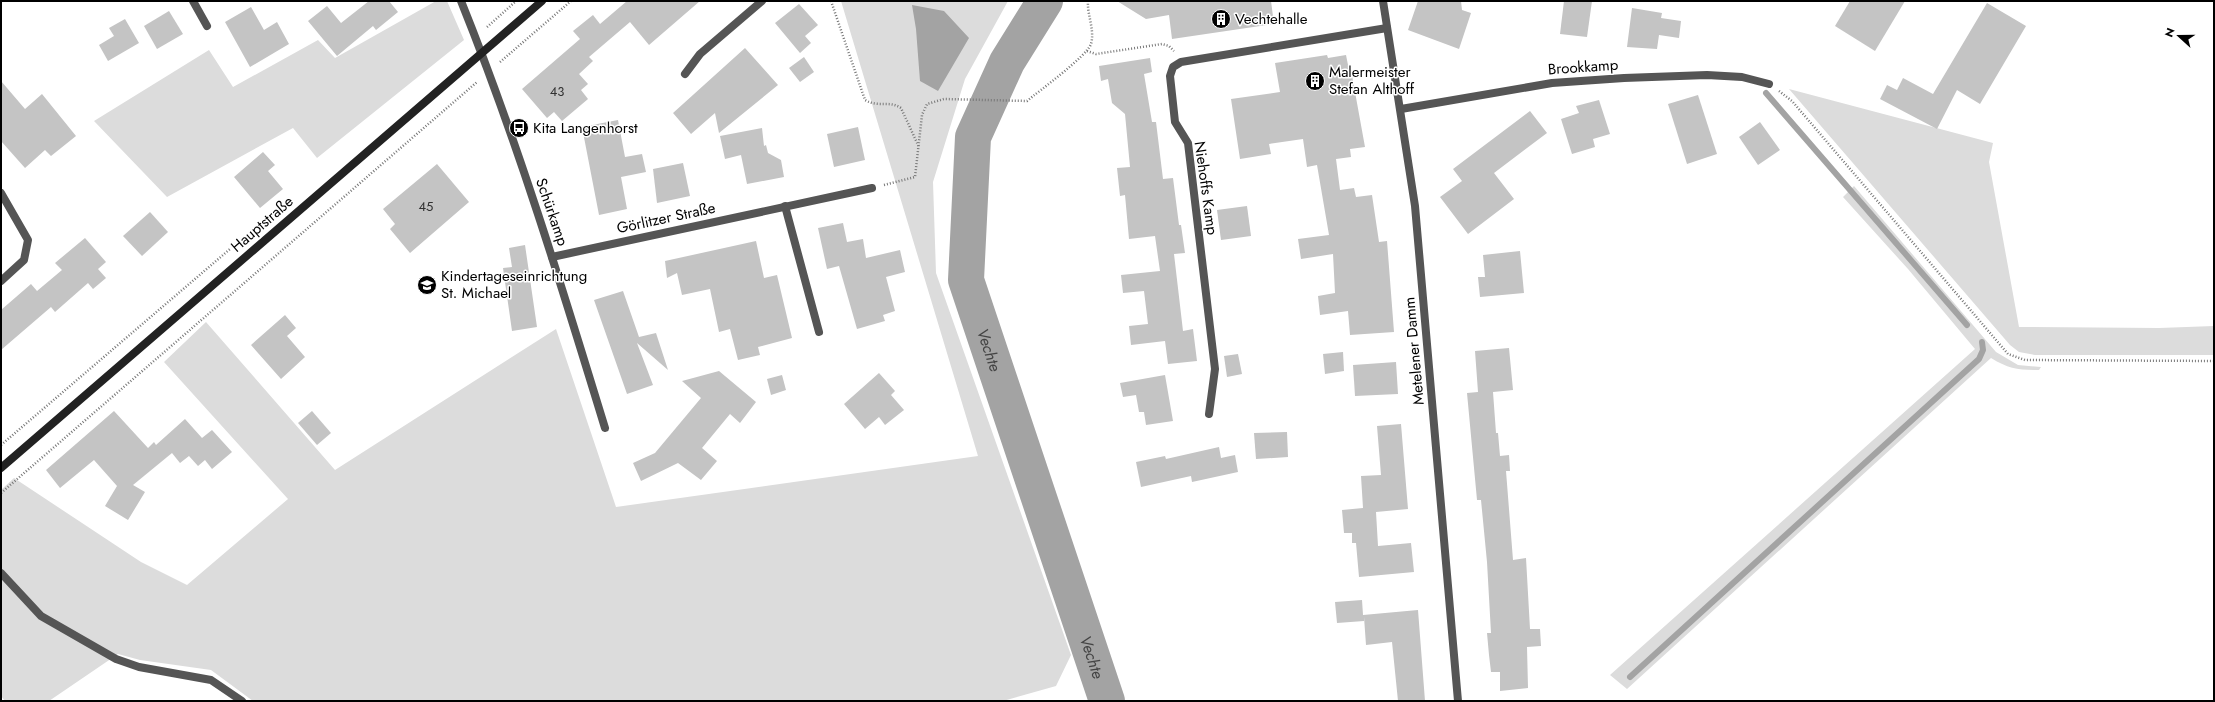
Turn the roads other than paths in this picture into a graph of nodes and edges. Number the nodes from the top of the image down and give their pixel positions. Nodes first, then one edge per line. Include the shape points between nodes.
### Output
1 (193, 1) edge
2 (461, 1) edge
3 (542, 1) edge
4 (762, 1) edge
5 (1383, 1) edge
6 (207, 26) dead end
7 (1387, 28) junction
8 (482, 53) junction
9 (685, 74) dead end
10 (1769, 84) road end
11 (1401, 109) junction
12 (872, 188) road end
13 (1, 193) edge
14 (786, 206) junction
15 (552, 257) junction
16 (1, 281) edge
17 (819, 332) dead end
18 (1209, 414) dead end
19 (605, 428) dead end
20 (1, 468) edge
21 (1, 573) edge
22 (242, 701) edge
23 (1458, 701) edge

1 - 6 street
2 - 8 street, Schürkamp
3 - 8 main road, Hauptstraße
4 - 9 street via 700,54
5 - 7 street, Metelener Damm
7 - 11 street, Metelener Damm
7 - 18 street, Niehoffs Kamp via 1181,62 1173,68 1170,76 1176,122 1188,143 1215,369
8 - 15 street, Schürkamp
8 - 20 main road, Hauptstraße
10 - 11 street, Brookkamp via 1742,77 1707,75 1595,80 1552,83
11 - 23 street, Metelener Damm via 1415,206
12 - 14 street, Görlitzer Straße
13 - 16 street via 28,240 24,260
14 - 15 street, Görlitzer Straße
14 - 17 street
15 - 19 street, Schürkamp
21 - 22 street via 41,616 116,659 139,667 212,680

